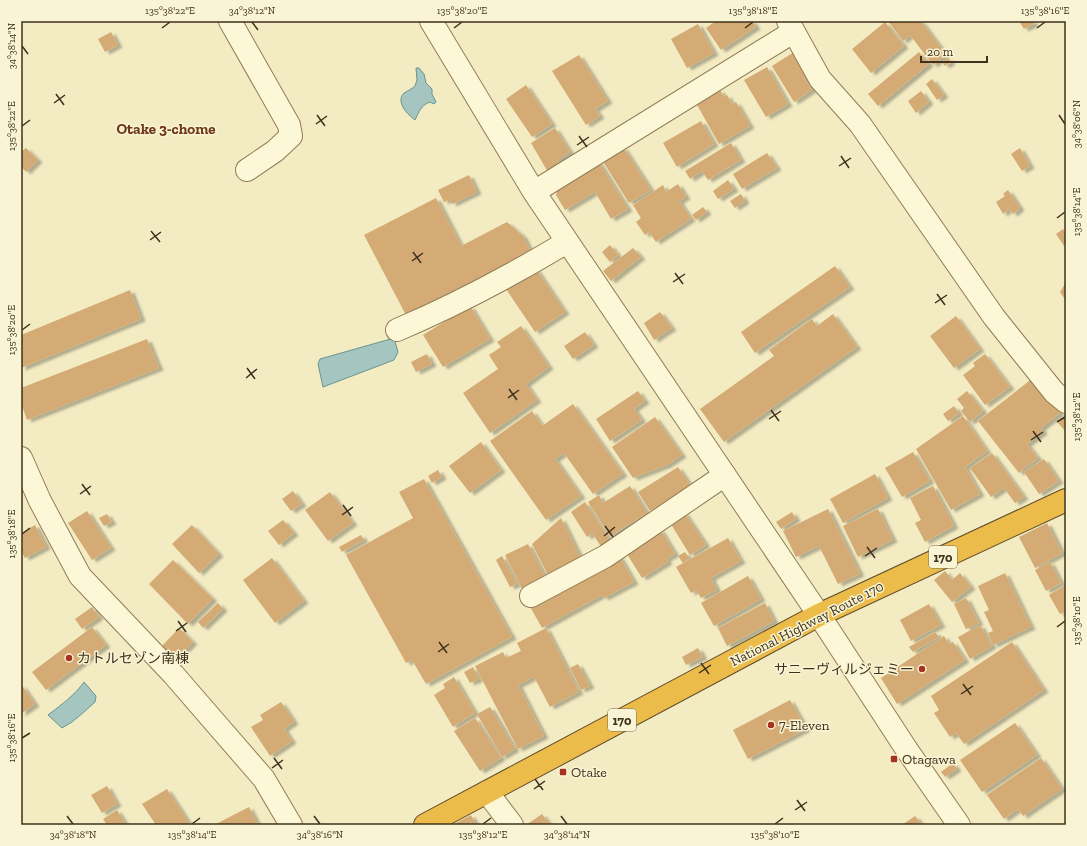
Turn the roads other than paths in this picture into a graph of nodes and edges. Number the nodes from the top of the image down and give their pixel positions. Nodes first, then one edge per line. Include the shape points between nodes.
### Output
1 (230, 21) edge
2 (431, 21) edge
3 (791, 27) edge
4 (247, 170) dead end
5 (534, 192) junction
6 (568, 242) junction
7 (397, 330) dead end
8 (1066, 402) edge
9 (21, 458) edge
10 (725, 475) junction
11 (1066, 500) edge
12 (530, 596) dead end
13 (819, 615) junction
14 (487, 792) junction
15 (291, 825) edge
16 (425, 825) edge
17 (512, 825) edge
18 (959, 825) edge

1 - 4 street via 290,125 291,136 275,151
2 - 5 street
3 - 5 street
3 - 8 street via 820,79 860,124 994,317 1054,392
5 - 6 street
6 - 7 street via 452,306
6 - 10 street
9 - 15 street via 40,502 80,576 172,674 259,774
10 - 12 street via 606,556
10 - 13 street
11 - 13 highway, National Highway Route 170 / 170
13 - 14 highway, National Highway Route 170 / 170
13 - 18 street
14 - 16 highway, National Highway Route 170 / 170
14 - 17 street

